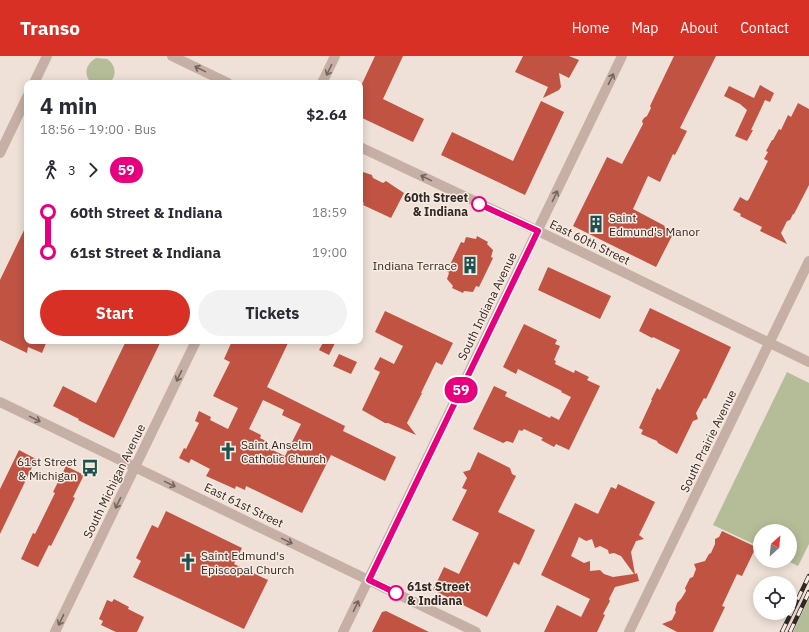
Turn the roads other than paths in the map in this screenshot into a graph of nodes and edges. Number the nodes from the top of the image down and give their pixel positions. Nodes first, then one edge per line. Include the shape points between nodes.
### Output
1 (47, 56) edge
2 (172, 56) edge
3 (335, 56) edge
4 (622, 56) edge
5 (35, 80) edge
6 (222, 80) edge
7 (323, 80) edge
8 (24, 103) edge
9 (363, 148) edge
10 (0, 153) edge
11 (538, 231) junction
12 (809, 261) edge
13 (769, 343) junction
14 (195, 344) edge
15 (809, 362) edge
16 (0, 402) edge
17 (135, 468) junction
18 (369, 580) junction
19 (55, 632) edge
20 (343, 632) edge
21 (476, 632) edge
22 (629, 632) edge

1 - 5 street
6 -> 2 street
3 -> 7 street
11 -> 4 street, South Indiana Avenue
8 - 10 street
11 -> 9 street, East 60th Street
11 - 13 street, East 60th Street
11 - 18 street, South Indiana Avenue
12 - 13 street, South Prairie Avenue
13 - 15 street, East 60th Street
13 - 22 street, South Prairie Avenue
14 -> 17 street, South Michigan Avenue
16 -> 17 street, East 61st Street
17 -> 18 street, East 61st Street
17 -> 19 street, South Michigan Avenue
20 -> 18 street, South Indiana Avenue
18 - 21 street, East 61st Street

